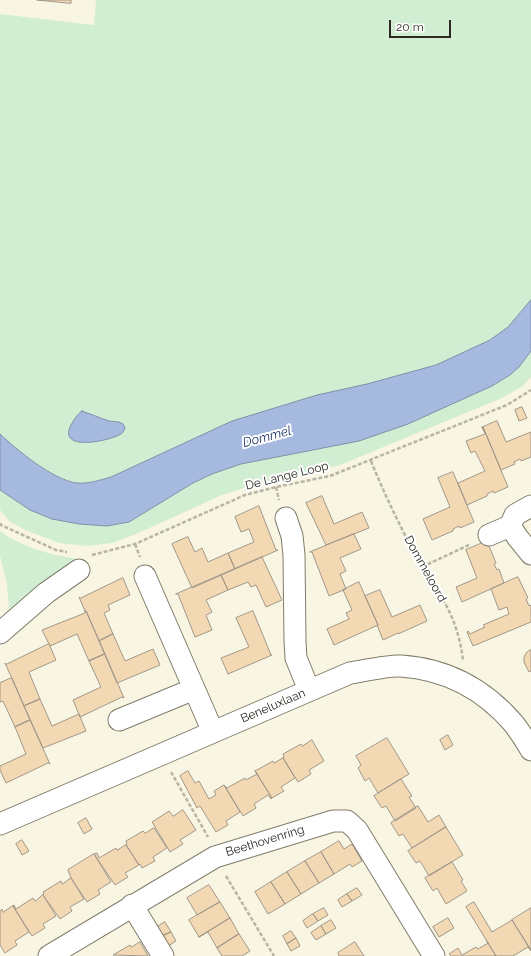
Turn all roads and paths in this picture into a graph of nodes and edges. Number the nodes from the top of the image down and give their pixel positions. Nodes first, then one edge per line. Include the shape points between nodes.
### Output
1 (531, 390) edge
2 (371, 461) junction
3 (531, 506) edge
4 (286, 518) dead end
5 (0, 525) edge
6 (510, 526) junction
7 (489, 534) joint
8 (531, 554) edge
9 (80, 559) junction
10 (422, 567) junction
11 (145, 576) dead end
12 (0, 633) edge
13 (464, 682) junction
14 (194, 689) junction
15 (309, 690) junction
16 (119, 720) dead end
17 (213, 732) junction
18 (531, 749) edge
19 (161, 754) junction
20 (0, 824) edge
21 (217, 856) junction
22 (132, 905) junction
23 (49, 956) edge
24 (163, 956) edge
25 (274, 956) edge
26 (434, 956) edge

1 - 2 path, De Lange Loop via 507,405
2 - 9 path, De Lange Loop via 330,476 245,495 135,544
2 - 10 path, Dommeloord
3 - 6 street via 515,515
4 - 15 street via 292,536 294,555 296,658
5 - 9 path, De Lange Loop
6 - 7 street
6 - 8 street
7 - 10 path
9 - 12 street
10 - 13 path, Dommeloord via 456,628 461,646
11 - 14 street
13 - 15 street, Beneluxlaan via 437,672 400,666 350,673
13 - 18 street, Beneluxlaan via 494,704 515,725
14 - 16 street
14 - 17 street
15 - 17 street, Beneluxlaan
17 - 19 street, Beneluxlaan
19 - 20 street, Beneluxlaan
19 - 21 path
21 - 22 street, Beethovenring
21 - 25 path
21 - 26 street, Beethovenring via 333,821 347,821 357,830
22 - 23 street, Beethovenring
22 - 24 street

